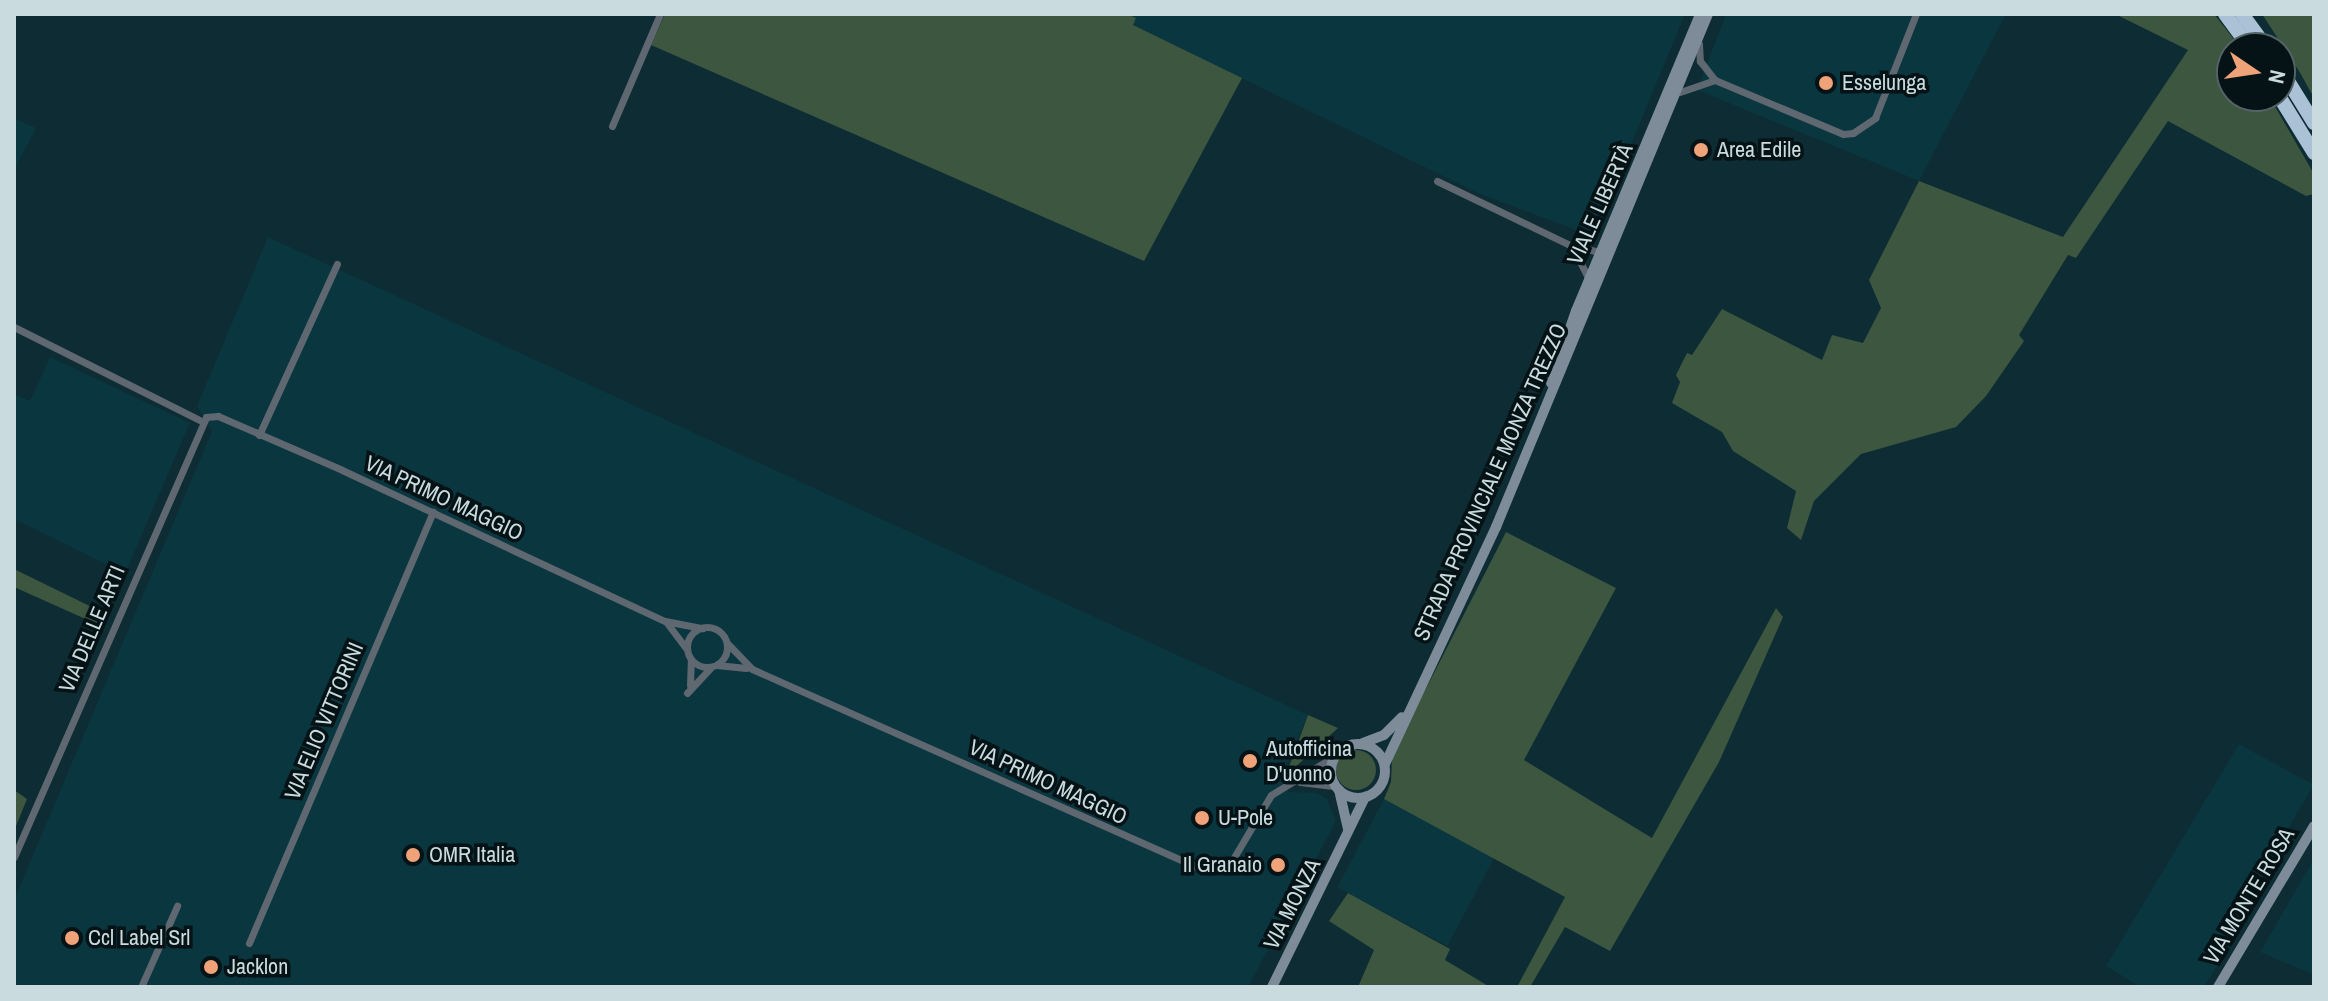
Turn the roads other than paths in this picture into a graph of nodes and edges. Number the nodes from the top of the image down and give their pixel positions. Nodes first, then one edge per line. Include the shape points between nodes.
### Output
1 (660, 14) edge
2 (1700, 14) edge
3 (1708, 14) edge
4 (1916, 14) edge
5 (2225, 14) edge
6 (2242, 14) edge
7 (2238, 32) edge
8 (2255, 32) edge
9 (1699, 44) junction
10 (1715, 80) junction
11 (1680, 92) junction
12 (2296, 94) edge
13 (2289, 112) edge
14 (2314, 123) edge
15 (612, 126) dead end
16 (2314, 153) edge
17 (1437, 181) dead end
18 (1572, 246) junction
19 (1600, 252) junction
20 (337, 264) dead end
21 (1588, 279) junction
22 (1596, 292) joint
23 (14, 327) edge
24 (1543, 412) junction
25 (204, 419) junction
26 (259, 435) junction
27 (433, 512) junction
28 (665, 621) junction
29 (702, 628) junction
30 (727, 643) junction
31 (687, 649) junction
32 (691, 660) junction
33 (714, 666) junction
34 (752, 669) junction
35 (1420, 688) junction
36 (1363, 744) junction
37 (1335, 756) junction
38 (1385, 764) junction
39 (1298, 782) junction
40 (1337, 788) junction
41 (1365, 797) junction
42 (2314, 826) edge
43 (1347, 839) junction
44 (14, 857) edge
45 (177, 906) dead end
46 (249, 943) dead end
47 (141, 987) edge
48 (1272, 987) edge
49 (2218, 987) edge

1 - 15 street
2 - 19 main road, VIALE LIBERTÀ
3 - 9 main road, VIALE LIBERTÀ
4 - 10 street via 1875,118 1853,133 1843,134
5 - 7 highway
6 - 8 highway
9 - 10 street via 1702,66
9 - 11 main road, VIALE LIBERTÀ
10 - 11 street
11 - 22 main road, VIALE LIBERTÀ
12 - 14 highway
13 - 16 highway
17 - 18 street
18 - 19 street
18 - 21 street
19 - 21 main road, VIALE LIBERTÀ
20 - 26 street
21 - 24 main road, VIALE LIBERTÀ
22 - 24 main road, STRADA PROVINCIALE MONZA TREZZO
23 - 25 street, VIA PRIMO MAGGIO
24 - 35 main road, STRADA PROVINCIALE MONZA TREZZO
25 - 26 street, VIA PRIMO MAGGIO via 218,416
25 - 44 street, VIA DELLE ARTI
26 - 27 street, VIA PRIMO MAGGIO
27 - 28 street, VIA PRIMO MAGGIO
27 - 46 street, VIA ELIO VITTORINI
28 - 29 street, VIA PRIMO MAGGIO
28 - 31 street, VIA PRIMO MAGGIO
29 - 30 street, VIA PRIMO MAGGIO via 716,629
29 - 31 street via 692,634
30 - 33 street
30 - 34 street, VIA PRIMO MAGGIO
31 - 32 street, VIA PRIMO MAGGIO
32 - 33 street, VIA PRIMO MAGGIO
32 - 33 street via 687,693
33 - 34 street, VIA PRIMO MAGGIO
34 - 39 street, VIA PRIMO MAGGIO via 1196,867 1216,868 1233,859 1268,798
35 - 36 main road, STRADA PROVINCIALE MONZA TREZZO via 1393,728
35 - 38 main road, STRADA PROVINCIALE MONZA TREZZO
36 - 37 main road via 1347,745
36 - 38 main road via 1377,751
37 - 39 street, VIA PRIMO MAGGIO
37 - 40 main road via 1331,771
38 - 41 main road via 1381,785
39 - 40 street
40 - 41 main road
40 - 43 main road via 1347,813
41 - 43 main road, VIA MONZA
42 - 49 main road, VIA MONTE ROSA
43 - 48 main road, VIA MONZA
45 - 47 street

